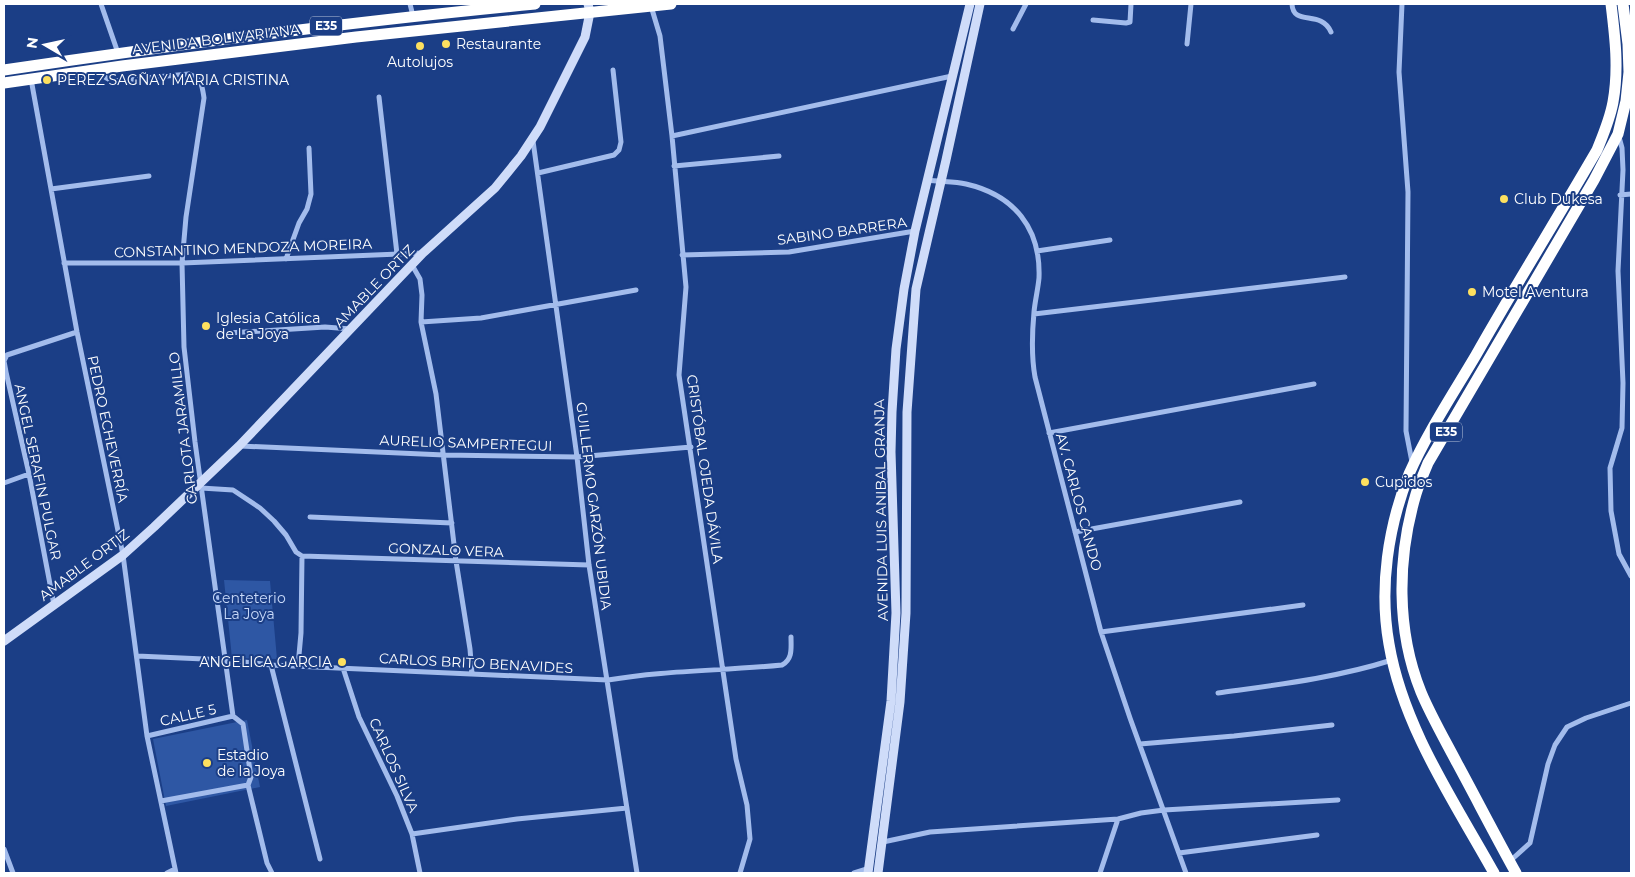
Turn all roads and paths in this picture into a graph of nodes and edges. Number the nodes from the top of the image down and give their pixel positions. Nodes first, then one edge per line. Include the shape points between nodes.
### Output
1 (101, 4) edge
2 (410, 4) edge
3 (535, 4) edge
4 (671, 4) edge
5 (970, 4) edge
6 (980, 4) edge
7 (1026, 4) edge
8 (1131, 4) edge
9 (1191, 4) edge
10 (1292, 4) edge
11 (1402, 4) edge
12 (1611, 4) edge
13 (1623, 4) edge
14 (650, 6) junction
15 (589, 8) edge
16 (414, 16) junction
17 (1093, 20) dead end
18 (1013, 29) dead end
19 (1330, 32) dead end
20 (1187, 44) dead end
21 (118, 52) junction
22 (122, 66) junction
23 (101, 68) junction
24 (4, 70) edge
25 (612, 70) dead end
26 (1630, 72) edge
27 (952, 76) junction
28 (31, 78) junction
29 (4, 83) edge
30 (380, 97) dead end
31 (1618, 134) junction
32 (672, 136) junction
33 (533, 141) junction
34 (309, 148) dead end
35 (779, 156) dead end
36 (674, 166) junction
37 (538, 173) junction
38 (149, 176) dead end
39 (928, 180) junction
40 (941, 182) junction
41 (51, 189) junction
42 (1631, 194) edge
43 (1620, 195) junction
44 (915, 231) junction
45 (1110, 240) dead end
46 (1037, 251) junction
47 (423, 253) junction
48 (397, 254) junction
49 (682, 255) junction
50 (286, 259) junction
51 (182, 263) junction
52 (64, 264) junction
53 (412, 265) junction
54 (1344, 277) dead end
55 (636, 290) dead end
56 (556, 304) junction
57 (1034, 314) junction
58 (421, 322) junction
59 (351, 328) junction
60 (77, 332) junction
61 (228, 333) dead end
62 (5, 372) edge
63 (1314, 384) dead end
64 (1049, 433) junction
65 (239, 446) junction
66 (691, 447) junction
67 (444, 455) junction
68 (576, 457) junction
69 (1413, 468) junction
70 (28, 474) junction
71 (4, 483) edge
72 (201, 486) junction
73 (1240, 502) dead end
74 (310, 517) dead end
75 (452, 523) junction
76 (1075, 532) junction
77 (123, 555) junction
78 (302, 556) junction
79 (456, 561) junction
80 (589, 565) junction
81 (1631, 576) edge
82 (54, 605) junction
83 (1302, 605) dead end
84 (1101, 632) junction
85 (791, 637) dead end
86 (4, 642) edge
87 (136, 656) junction
88 (226, 660) junction
89 (1393, 660) junction
90 (271, 665) junction
91 (298, 666) junction
92 (343, 668) junction
93 (723, 670) junction
94 (472, 674) junction
95 (608, 680) junction
96 (1218, 693) dead end
97 (1631, 703) edge
98 (233, 716) junction
99 (1332, 725) dead end
100 (147, 736) junction
101 (1140, 744) junction
102 (248, 785) junction
103 (1338, 800) dead end
104 (161, 801) junction
105 (627, 808) junction
106 (1164, 810) junction
107 (1118, 819) junction
108 (412, 834) junction
109 (1317, 835) dead end
110 (883, 842) junction
111 (4, 849) edge
112 (1179, 853) junction
113 (320, 859) dead end
114 (1510, 861) junction
115 (878, 869) edge
116 (176, 871) edge
117 (868, 871) edge
118 (13, 873) edge
119 (167, 873) edge
120 (272, 873) edge
121 (420, 873) edge
122 (637, 873) edge
123 (740, 873) edge
124 (854, 873) edge
125 (1100, 873) edge
126 (1186, 873) edge
127 (1494, 873) edge
128 (1516, 873) edge

1 - 21 street
2 - 16 street
3 - 16 highway, AVENIDA BOLIVARIANA / E35
4 - 14 highway, AVENIDA BOLIVARIANA / E35
5 - 27 main road, AVENIDA LUIS ANIBAL GRANJA
6 - 40 main road, AVENIDA LUIS ANIBAL GRANJA
7 - 18 street
8 - 17 street via 1130,22
9 - 20 street
10 - 19 street via 1295,14 1320,20
11 - 69 street via 1399,72 1408,192 1406,431
12 - 69 highway, E35 via 1616,49 1613,102 1596,150
13 - 26 highway, E35
14 - 15 highway, AVENIDA BOLIVARIANA / E35
14 - 32 street, CRISTÓBAL OJEDA DÁVILA via 660,36
15 - 22 highway, AVENIDA BOLIVARIANA / E35
15 - 33 main road, AMABLE ORTIZ via 585,37
16 - 21 highway, AVENIDA BOLIVARIANA / E35
21 - 22 street
21 - 24 highway, AVENIDA BOLIVARIANA / E35
22 - 23 highway, AVENIDA BOLIVARIANA / E35
23 - 28 highway, AVENIDA BOLIVARIANA / E35
23 - 51 street, CARLOTA JARAMILLO via 103,76 112,81 189,74 198,78 203,86
25 - 37 street via 621,142 619,150 614,156
26 - 31 highway, E35
27 - 32 street
27 - 39 main road, AVENIDA LUIS ANIBAL GRANJA
28 - 29 highway, AVENIDA BOLIVARIANA / E35
28 - 41 street, PEDRO ECHEVERRÍA
30 - 48 street
31 - 43 street via 1622,148
31 - 114 highway, E35 via 1428,463 1416,492 1407,528 1402,563 1402,602 1405,638 1412,665 1442,735
32 - 36 street, CRISTÓBAL OJEDA DÁVILA
33 - 37 street, GUILLERMO GARZÓN UBIDIA
33 - 47 main road, AMABLE ORTIZ via 495,188
34 - 50 street via 311,194
35 - 36 street
36 - 49 street, CRISTÓBAL OJEDA DÁVILA
37 - 56 street, GUILLERMO GARZÓN UBIDIA
38 - 41 street
39 - 40 street, AV. CARLOS CANDO
39 - 44 main road, AVENIDA LUIS ANIBAL GRANJA
40 - 46 street, AV. CARLOS CANDO via 989,191 1012,206 1029,226
40 - 110 main road, AVENIDA LUIS ANIBAL GRANJA via 915,299 906,412 906,613 900,702
41 - 52 street, PEDRO ECHEVERRÍA
42 - 43 street
43 - 81 street via 1618,271 1622,428 1610,468 1611,511 1619,554
44 - 49 street, SABINO BARRERA via 789,252
44 - 117 main road, AVENIDA LUIS ANIBAL GRANJA via 896,349 892,412 896,613 891,701
45 - 46 street
46 - 57 street, AV. CARLOS CANDO via 1039,278
47 - 48 street, CONSTANTINO MENDOZA MOREIRA
47 - 53 main road, AMABLE ORTIZ
48 - 50 street, CONSTANTINO MENDOZA MOREIRA
49 - 66 street, CRISTÓBAL OJEDA DÁVILA via 686,287 680,375
50 - 51 street, CONSTANTINO MENDOZA MOREIRA
51 - 52 street, CONSTANTINO MENDOZA MOREIRA
51 - 72 street, CARLOTA JARAMILLO via 184,347
52 - 60 street, PEDRO ECHEVERRÍA
53 - 58 street via 420,279
53 - 59 main road, AMABLE ORTIZ
54 - 57 street
55 - 56 street
56 - 58 street via 481,318
56 - 68 street, GUILLERMO GARZÓN UBIDIA
57 - 64 street, AV. CARLOS CANDO via 1032,360
58 - 67 street via 436,394
59 - 61 street
59 - 65 main road, AMABLE ORTIZ
60 - 62 street via 7,356
60 - 77 street, PEDRO ECHEVERRÍA
62 - 70 street, ANGEL SERAFIN PULGAR
63 - 64 street
64 - 76 street, AV. CARLOS CANDO
65 - 67 street, AURELIO SAMPERTEGUI
65 - 72 main road, AMABLE ORTIZ
66 - 68 street, AURELIO SAMPERTEGUI
66 - 93 street, CRISTÓBAL OJEDA DÁVILA
67 - 68 street, AURELIO SAMPERTEGUI
67 - 75 street
68 - 80 street, GUILLERMO GARZÓN UBIDIA
69 - 89 highway, E35 via 1400,499 1390,540 1386,578 1384,610
70 - 71 street
70 - 82 street, ANGEL SERAFIN PULGAR
72 - 77 main road, AMABLE ORTIZ
72 - 78 street via 233,490 249,501 274,521
72 - 88 street, CARLOTA JARAMILLO
73 - 76 street
74 - 75 street
75 - 79 street
76 - 84 street, AV. CARLOS CANDO
77 - 82 main road, AMABLE ORTIZ
77 - 87 street, PEDRO ECHEVERRÍA
78 - 79 street, GONZALO VERA
78 - 91 street
79 - 80 street, GONZALO VERA
79 - 94 street
80 - 95 street, GUILLERMO GARZÓN UBIDIA
82 - 86 main road, AMABLE ORTIZ
83 - 84 street
84 - 101 street, AV. CARLOS CANDO
85 - 93 street, CARLOS BRITO BENAVIDES via 790,658 782,665
87 - 88 street, CARLOS BRITO BENAVIDES
87 - 100 street, PEDRO ECHEVERRÍA
88 - 90 street, CARLOS BRITO BENAVIDES
88 - 98 street, CARLOTA JARAMILLO
89 - 96 street via 1283,684
89 - 127 highway, E35 via 1411,721
90 - 91 street, CARLOS BRITO BENAVIDES
90 - 113 street
91 - 92 street, CARLOS BRITO BENAVIDES
92 - 94 street, CARLOS BRITO BENAVIDES
92 - 108 street, CARLOS SILVA via 360,717
93 - 95 street, CARLOS BRITO BENAVIDES
93 - 123 street, CRISTÓBAL OJEDA DÁVILA via 736,759 748,805 750,839
94 - 95 street, CARLOS BRITO BENAVIDES
95 - 105 street, GUILLERMO GARZÓN UBIDIA
97 - 114 street via 1567,727 1555,744 1548,764 1530,843
98 - 100 street, CALLE 5
98 - 102 street, CARLOTA JARAMILLO via 243,724 250,777
99 - 101 street
100 - 104 street, PEDRO ECHEVERRÍA
101 - 106 street, AV. CARLOS CANDO
102 - 104 street
102 - 120 street, CARLOTA JARAMILLO
103 - 106 street
104 - 116 street, PEDRO ECHEVERRÍA
105 - 108 street
105 - 122 street, GUILLERMO GARZÓN UBIDIA
106 - 107 street
106 - 112 street, AV. CARLOS CANDO
107 - 110 street via 930,832
107 - 125 street
108 - 121 street, CARLOS SILVA
109 - 112 street
110 - 115 main road, AVENIDA LUIS ANIBAL GRANJA
111 - 118 street
112 - 126 street, AV. CARLOS CANDO
114 - 128 highway, E35
115 - 117 street
116 - 119 street
117 - 124 street

